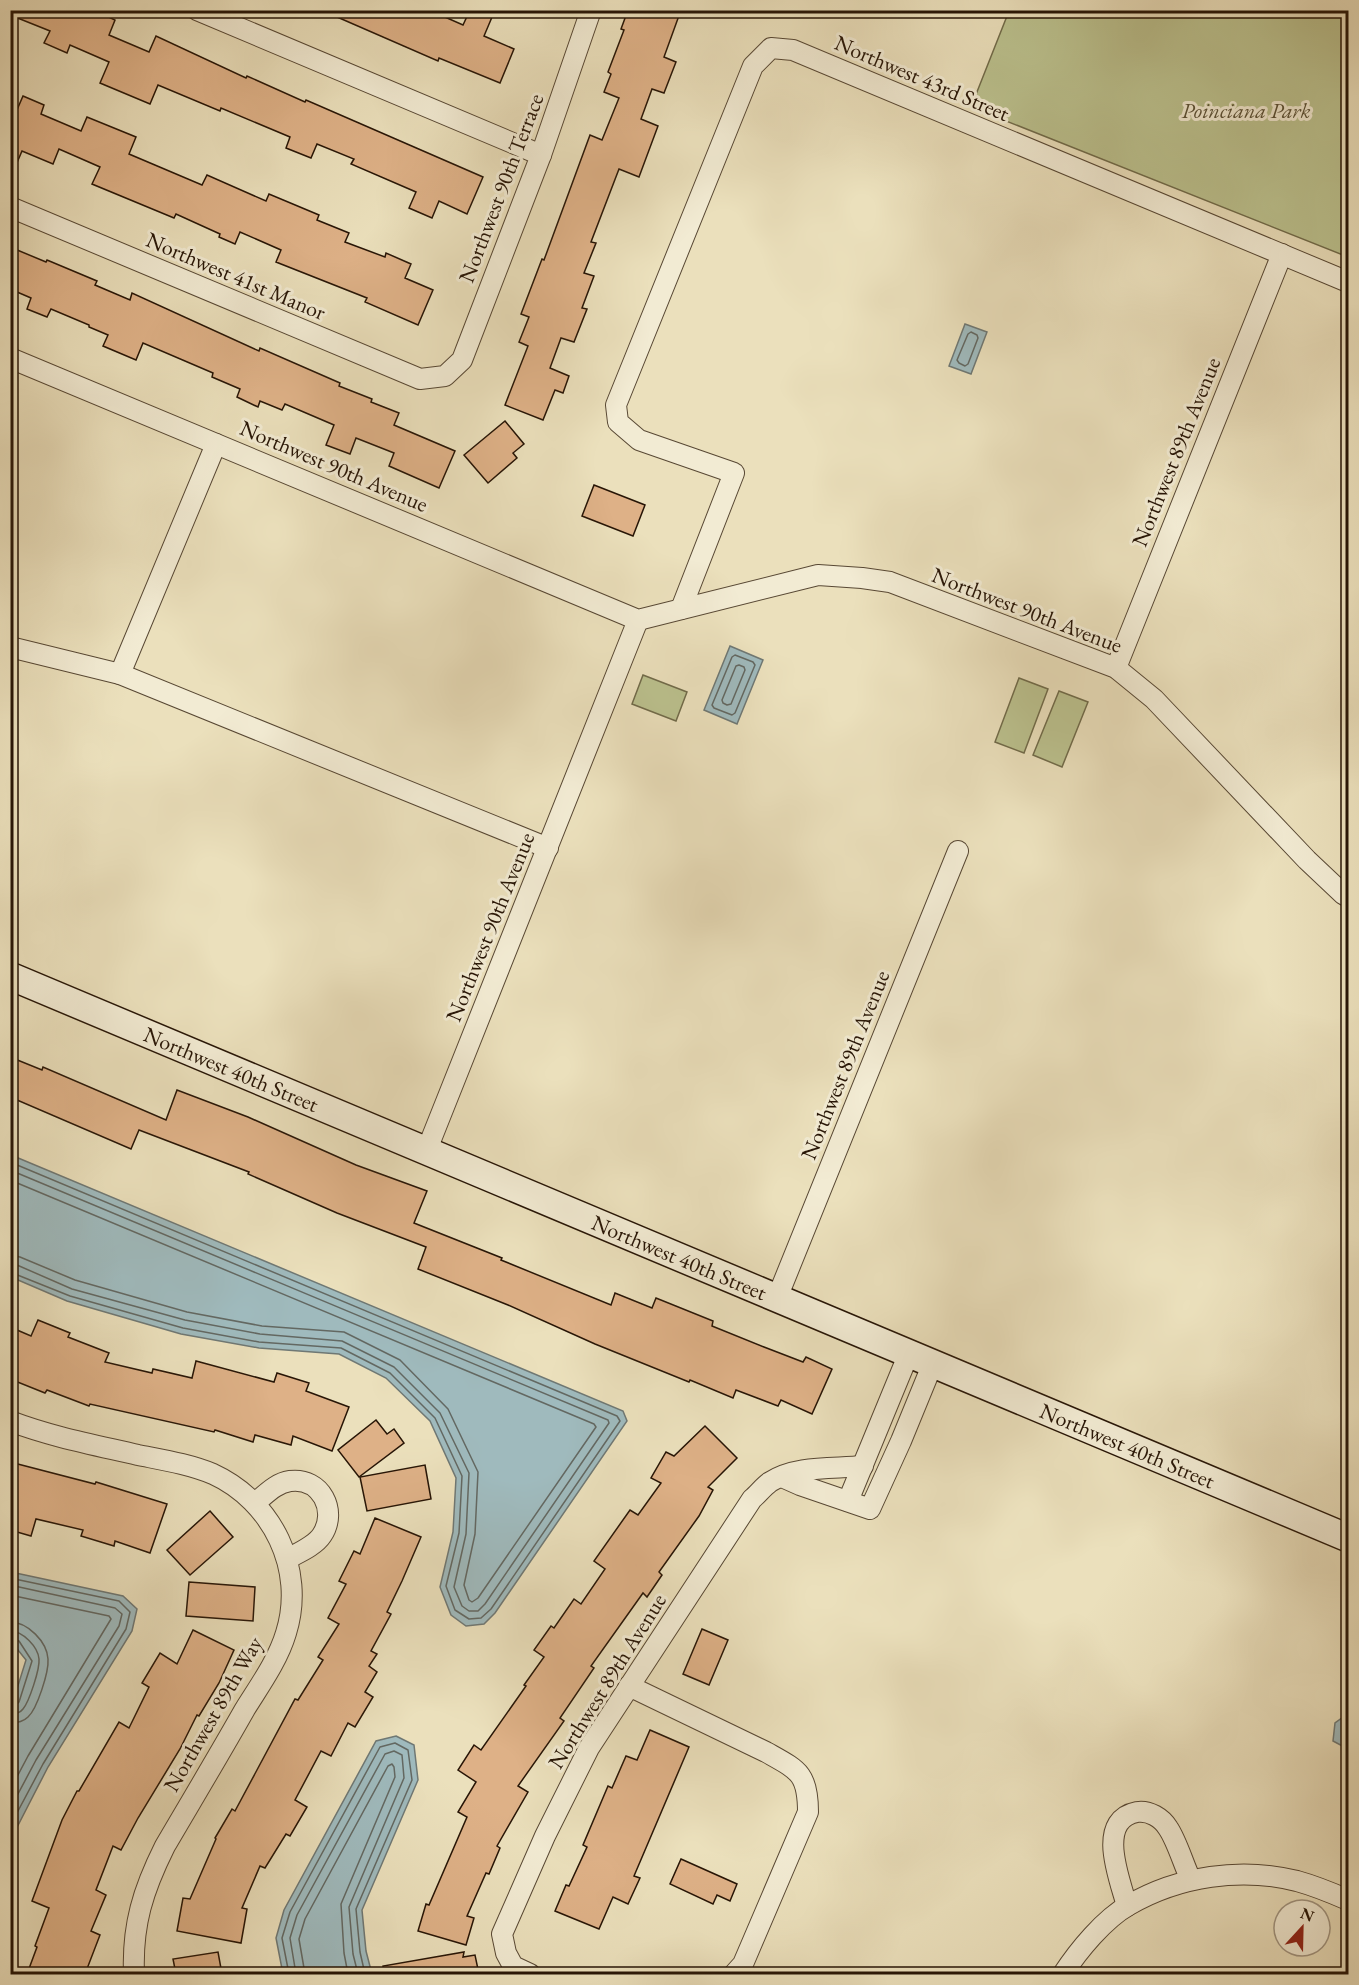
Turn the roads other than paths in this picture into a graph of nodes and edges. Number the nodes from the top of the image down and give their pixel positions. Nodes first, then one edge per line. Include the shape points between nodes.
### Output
1 (197, 10) edge
2 (591, 10) edge
3 (541, 155) junction
4 (10, 207) edge
5 (1282, 254) junction
6 (1348, 282) edge
7 (10, 358) edge
8 (445, 376) joint
9 (216, 444) junction
10 (681, 609) junction
11 (638, 620) junction
12 (10, 647) edge
13 (1116, 668) junction
14 (120, 674) junction
15 (548, 848) junction
16 (958, 851) dead end
17 (1348, 897) edge
18 (10, 976) edge
19 (426, 1152) junction
20 (777, 1298) junction
21 (921, 1358) junction
22 (10, 1421) edge
23 (863, 1466) junction
24 (782, 1477) junction
25 (848, 1501) junction
26 (255, 1503) junction
27 (1348, 1538) edge
28 (287, 1559) junction
29 (629, 1686) junction
30 (1191, 1880) junction
31 (1348, 1900) edge
32 (1127, 1906) junction
33 (521, 1970) edge
34 (134, 1974) edge
35 (734, 1974) edge
36 (1063, 1974) edge

1 - 3 street
2 - 3 street, Northwest 90th Terrace
3 - 8 street, Northwest 90th Terrace via 462,360
4 - 8 street, Northwest 41st Manor via 420,379
5 - 6 street, Northwest 43rd Street
5 - 10 street, Northwest 43rd Street via 793,50 771,48 753,66 616,405 618,422 639,440 734,473
5 - 13 street, Northwest 89th Avenue
7 - 9 street, Northwest 90th Avenue
9 - 11 street, Northwest 90th Avenue
9 - 14 street
10 - 11 street, Northwest 90th Avenue
10 - 13 street, Northwest 90th Avenue via 818,574 862,578 890,582
11 - 15 street, Northwest 90th Avenue
12 - 14 street
13 - 17 street, Northwest 90th Avenue via 1154,699 1307,860
14 - 15 street
15 - 19 street, Northwest 90th Avenue
16 - 20 street, Northwest 89th Avenue
18 - 19 street, Northwest 40th Street
19 - 20 street, Northwest 40th Street
20 - 21 street, Northwest 40th Street
21 - 23 street
21 - 25 street via 902,1441 870,1509
21 - 27 street, Northwest 40th Street
22 - 26 street, Northwest 89th Way via 76,1441 189,1465 234,1486
23 - 24 street, Northwest 89th Avenue via 814,1468
23 - 25 street
24 - 25 street
24 - 29 street, Northwest 89th Avenue via 770,1482 752,1499
26 - 28 street, Northwest 89th Way via 270,1522
26 - 28 street via 274,1486 291,1481 318,1488 327,1502 328,1518 322,1535
28 - 34 street, Northwest 89th Way via 291,1612 286,1633 154,1868 135,1927
29 - 33 street, Northwest 89th Avenue via 588,1748 502,1934 506,1953
29 - 35 street via 766,1752 804,1780 808,1812 743,1964
30 - 31 street via 1226,1874 1263,1875 1297,1881
30 - 32 street
30 - 32 street via 1168,1828 1145,1811 1131,1813 1120,1820 1113,1844
32 - 36 street via 1084,1945

